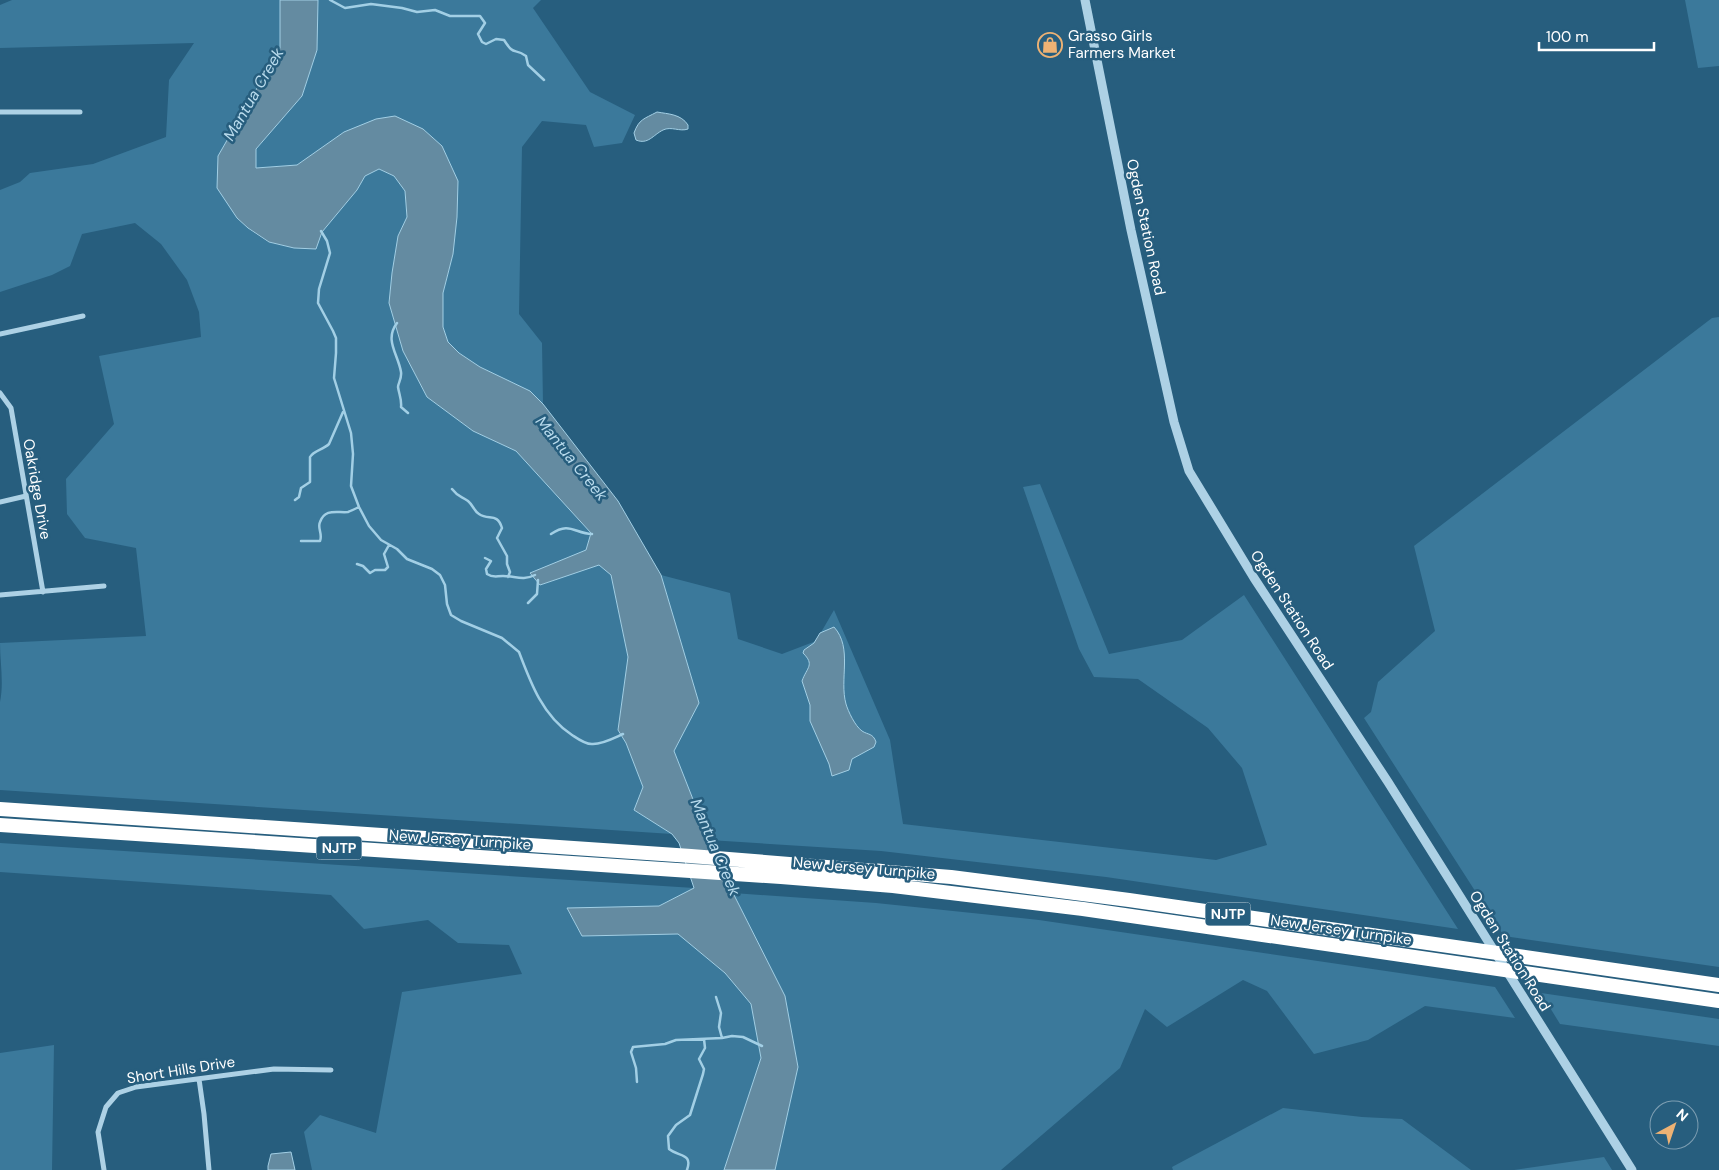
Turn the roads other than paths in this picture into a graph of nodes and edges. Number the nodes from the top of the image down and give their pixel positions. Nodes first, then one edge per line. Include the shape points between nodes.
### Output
1 (1085, 0) edge
2 (0, 112) edge
3 (80, 112) dead end
4 (83, 316) dead end
5 (0, 334) edge
6 (0, 393) edge
7 (26, 496) junction
8 (0, 502) edge
9 (104, 586) dead end
10 (43, 592) junction
11 (0, 595) edge
12 (0, 809) edge
13 (0, 825) edge
14 (1719, 985) edge
15 (1719, 1001) edge
16 (331, 1070) dead end
17 (199, 1079) junction
18 (104, 1170) edge
19 (209, 1170) edge
20 (1632, 1170) edge

1 - 20 street, Ogden Station Road via 1142,278 1174,422 1189,471
2 - 3 street
4 - 5 street
6 - 7 street, Oakridge Drive via 11,408
7 - 8 street
7 - 10 street, Oakridge Drive
9 - 10 street
10 - 11 street
12 - 14 highway, New Jersey Turnpike / NJTP via 951,877
13 - 15 highway, New Jersey Turnpike / NJTP via 893,886 1054,905
16 - 17 street, Short Hills Drive via 274,1069
17 - 18 street, Short Hills Drive via 136,1087 118,1093 106,1107 98,1132
17 - 19 street

